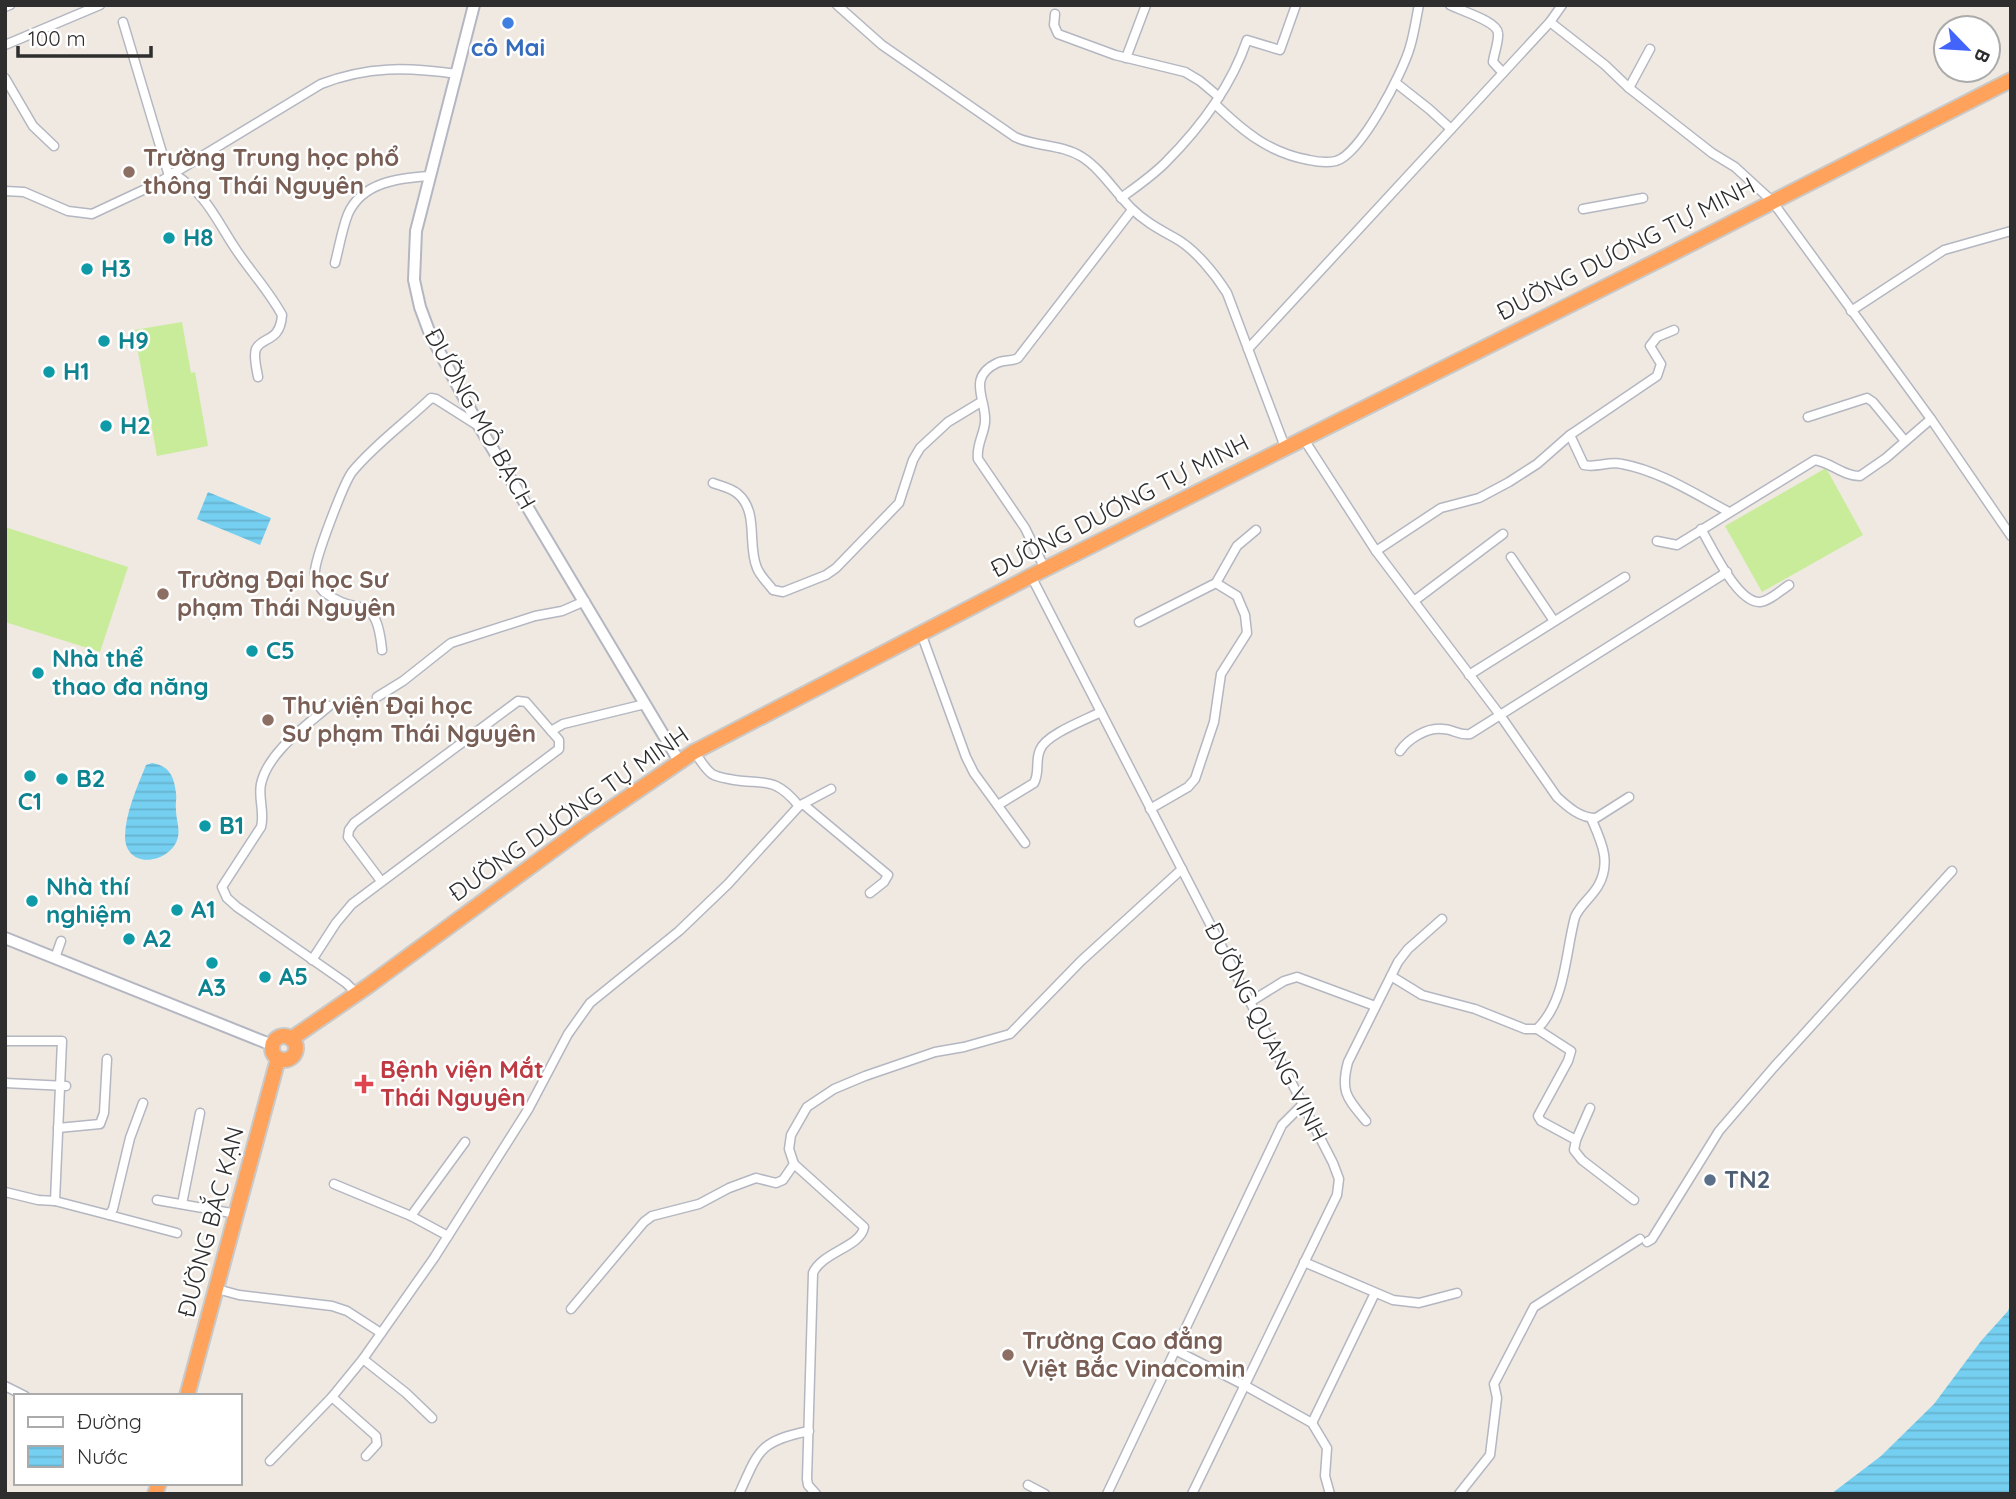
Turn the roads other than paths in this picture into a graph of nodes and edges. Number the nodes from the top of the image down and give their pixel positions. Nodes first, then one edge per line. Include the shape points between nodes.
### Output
1 (100, 5) edge
2 (474, 5) edge
3 (837, 5) edge
4 (1146, 5) edge
5 (1296, 5) edge
6 (1419, 5) edge
7 (1450, 5) edge
8 (1562, 5) edge
9 (1055, 15) dead end
10 (123, 22) dead end
11 (1550, 22) junction
12 (5, 45) edge
13 (1650, 49) dead end
14 (1126, 58) junction
15 (1503, 73) junction
16 (457, 74) junction
17 (5, 78) edge
18 (2011, 80) edge
19 (1396, 83) junction
20 (1629, 89) junction
21 (1217, 101) junction
22 (1451, 130) junction
23 (54, 146) dead end
24 (171, 174) junction
25 (430, 176) junction
26 (5, 191) edge
27 (1121, 198) junction
28 (1643, 198) dead end
29 (1772, 201) junction
30 (1583, 209) dead end
31 (1132, 210) junction
32 (2011, 231) edge
33 (335, 263) dead end
34 (1851, 310) junction
35 (1674, 330) dead end
36 (1248, 349) junction
37 (258, 377) dead end
38 (981, 402) junction
39 (1808, 417) dead end
40 (1931, 419) junction
41 (479, 426) junction
42 (1570, 435) junction
43 (1303, 438) junction
44 (1905, 441) junction
45 (1285, 447) junction
46 (713, 483) dead end
47 (1729, 512) junction
48 (1702, 529) junction
49 (1256, 530) dead end
50 (1503, 534) dead end
51 (2011, 536) edge
52 (1657, 541) dead end
53 (1376, 551) junction
54 (1511, 557) dead end
55 (1045, 569) junction
56 (1727, 572) junction
57 (1031, 576) junction
58 (1625, 577) dead end
59 (1216, 583) junction
60 (1789, 585) dead end
61 (585, 601) junction
62 (1414, 601) junction
63 (1555, 621) junction
64 (1139, 622) dead end
65 (922, 633) junction
66 (382, 650) dead end
67 (1469, 675) junction
68 (377, 696) dead end
69 (645, 704) junction
70 (329, 706) dead end
71 (1101, 712) junction
72 (1500, 715) junction
73 (551, 731) junction
74 (1400, 751) dead end
75 (694, 752) junction
76 (679, 761) junction
77 (831, 789) dead end
78 (1629, 797) dead end
79 (801, 805) junction
80 (998, 805) junction
81 (1150, 809) junction
82 (1591, 818) junction
83 (1025, 843) dead end
84 (1181, 869) junction
85 (1952, 871) dead end
86 (382, 881) junction
87 (870, 893) dead end
88 (1442, 919) dead end
89 (5, 938) edge
90 (61, 941) dead end
91 (55, 958) junction
92 (312, 960) junction
93 (1391, 976) junction
94 (357, 994) junction
95 (1250, 1002) junction
96 (1375, 1006) junction
97 (1537, 1029) junction
98 (291, 1039) joint
99 (5, 1041) edge
100 (275, 1052) junction
101 (107, 1059) dead end
102 (5, 1083) edge
103 (63, 1085) junction
104 (143, 1103) dead end
105 (1303, 1104) junction
106 (1590, 1108) dead end
107 (200, 1113) dead end
108 (1367, 1121) dead end
109 (58, 1128) junction
110 (1576, 1140) junction
111 (465, 1142) dead end
112 (794, 1164) junction
113 (334, 1184) dead end
114 (5, 1192) edge
115 (157, 1199) dead end
116 (1634, 1200) dead end
117 (55, 1201) junction
118 (182, 1204) junction
119 (237, 1214) junction
120 (109, 1215) junction
121 (411, 1216) junction
122 (177, 1233) dead end
123 (448, 1236) junction
124 (1304, 1262) junction
125 (217, 1289) junction
126 (1375, 1293) junction
127 (1457, 1293) dead end
128 (571, 1309) dead end
129 (381, 1333) junction
130 (1175, 1350) junction
131 (363, 1359) junction
132 (1244, 1385) junction
133 (5, 1386) edge
134 (21, 1394) edge
135 (188, 1394) edge
136 (332, 1396) junction
137 (432, 1419) dead end
138 (1312, 1423) junction
139 (809, 1430) junction
140 (366, 1456) dead end
141 (270, 1461) dead end
142 (1028, 1485) dead end
143 (738, 1494) edge
144 (816, 1494) edge
145 (1045, 1494) edge
146 (1107, 1494) edge
147 (1192, 1494) edge
148 (1330, 1494) edge
149 (1460, 1494) edge

1 - 12 street
2 - 16 street, ĐƯỜNG MỎ BẠCH
3 - 27 street via 882,45 1015,137 1084,158
4 - 14 street
5 - 21 street via 1280,50 1247,40
6 - 19 street via 1410,48
7 - 15 street via 1496,28 1493,62
8 - 11 street
9 - 14 street via 1058,34
10 - 24 street
11 - 15 street
11 - 20 street
13 - 20 street
14 - 21 street via 1185,72
15 - 22 street
16 - 24 street via 382,68 347,74 297,96
16 - 25 street, ĐƯỜNG MỎ BẠCH
17 - 23 street via 33,126
18 - 29 highway, ĐƯỜNG DƯƠNG TỰ MINH
19 - 21 street via 1355,146 1335,162 1294,158 1273,150 1241,130
19 - 22 street
20 - 29 street via 1735,167
21 - 27 street via 1164,164
22 - 36 street
24 - 26 street via 92,214 68,211 24,192
24 - 37 street via 206,200 282,315 279,329 254,352
25 - 33 street via 386,183 361,196 348,214
25 - 41 street, ĐƯỜNG MỎ BẠCH via 416,231 414,280 430,334
27 - 31 street
28 - 30 street
29 - 34 street
29 - 43 highway, ĐƯỜNG DƯƠNG TỰ MINH
31 - 36 street via 1190,249 1221,282
31 - 38 street via 1018,358 988,370 980,383
32 - 34 street via 1944,250
34 - 40 street
35 - 42 street via 1657,337 1650,346 1661,364 1657,376
36 - 45 street
38 - 46 street via 948,422 920,448 899,503 843,562 826,575 783,592 773,590 758,569 746,503 734,491
38 - 55 street via 985,417 978,459 1025,528
39 - 44 street via 1867,398
40 - 44 street
40 - 51 street
41 - 61 street, ĐƯỜNG MỎ BẠCH
41 - 66 street via 431,398 349,475 314,571 325,592 375,616
42 - 47 street via 1584,465 1612,462 1644,469
42 - 53 street via 1509,482 1479,498 1441,508
43 - 45 highway, ĐƯỜNG DƯƠNG TỰ MINH
43 - 53 street
44 - 47 street via 1860,476 1815,460
45 - 55 highway, ĐƯỜNG DƯƠNG TỰ MINH
47 - 48 street
48 - 52 street via 1677,545
48 - 56 street
49 - 59 street via 1237,546
50 - 62 street
53 - 62 street
54 - 63 street
55 - 57 highway, ĐƯỜNG DƯƠNG TỰ MINH
56 - 60 street via 1744,596 1758,602
56 - 72 street
57 - 65 highway, ĐƯỜNG DƯƠNG TỰ MINH
57 - 71 street, ĐƯỜNG QUANG VINH
58 - 63 street
59 - 64 street
59 - 81 street via 1237,596 1247,633 1221,674 1214,722 1195,779
61 - 68 street via 451,643
61 - 69 street, ĐƯỜNG MỎ BẠCH
62 - 67 street
63 - 67 street
65 - 75 highway, ĐƯỜNG DƯƠNG TỰ MINH
65 - 80 street via 965,757
67 - 72 street
69 - 73 street
69 - 76 street, ĐƯỜNG MỎ BẠCH
70 - 92 street via 286,743 269,766 261,784 261,827 222,887 227,898
71 - 80 street via 1045,741 1034,783
71 - 81 street, ĐƯỜNG QUANG VINH
72 - 74 street via 1470,734 1432,730 1406,742
72 - 82 street via 1557,797
73 - 86 street via 559,740 554,754
73 - 86 street via 526,702 518,701 354,823 348,837
75 - 76 highway, ĐƯỜNG DƯƠNG TỰ MINH
75 - 79 street via 713,774 765,781 786,790
76 - 94 highway, ĐƯỜNG DƯƠNG TỰ MINH
77 - 79 street
78 - 82 street
79 - 87 street via 888,874
79 - 123 street via 679,931 590,1003
80 - 83 street
81 - 84 street, ĐƯỜNG QUANG VINH
82 - 97 street via 1605,850 1602,877 1578,909 1558,998
84 - 95 street, ĐƯỜNG QUANG VINH
84 - 112 street via 1010,1034 935,1052 865,1076 807,1107 791,1135
85 - 149 street via 1719,1131 1652,1239 1643,1240 1531,1311 1494,1384 1497,1398 1490,1455
86 - 92 street via 345,912
88 - 93 street via 1408,949
89 - 91 street
90 - 91 street
91 - 100 street
92 - 94 street
93 - 96 street
93 - 97 street via 1422,995
94 - 98 highway, ĐƯỜNG DƯƠNG TỰ MINH
95 - 96 street via 1297,977
95 - 105 street, ĐƯỜNG QUANG VINH
96 - 108 street via 1343,1079 1348,1100
97 - 110 street via 1571,1051 1538,1116
98 - 100 highway, ĐƯỜNG BẮC KẠN via 295,1044 289,1059
99 - 103 street via 62,1041
100 - 119 highway, ĐƯỜNG BẮC KẠN
101 - 109 street via 100,1124
102 - 103 street
103 - 109 street
104 - 120 street
105 - 124 street, ĐƯỜNG QUANG VINH via 1339,1179 1337,1195
105 - 130 street via 1282,1125
106 - 110 street
107 - 118 street
109 - 117 street
110 - 116 street via 1577,1155
111 - 121 street
112 - 128 street via 776,1183 756,1178 699,1204 652,1216
112 - 139 street via 864,1227 860,1236 822,1260 813,1273
113 - 121 street
114 - 117 street
115 - 118 street
117 - 120 street
118 - 119 street
119 - 125 highway, ĐƯỜNG BẮC KẠN
120 - 122 street
121 - 123 street
123 - 129 street
124 - 126 street
124 - 132 street, ĐƯỜNG QUANG VINH
125 - 129 street via 332,1306
125 - 135 highway, ĐƯỜNG BẮC KẠN
126 - 127 street via 1419,1303
126 - 138 street
129 - 131 street
130 - 132 street
130 - 146 street
131 - 136 street
131 - 137 street
132 - 138 street
132 - 147 street, ĐƯỜNG QUANG VINH
133 - 134 street
136 - 140 street via 376,1436 377,1444
136 - 141 street
138 - 148 street via 1327,1448 1325,1476
139 - 143 street via 766,1445
139 - 144 street via 807,1479
142 - 145 street

